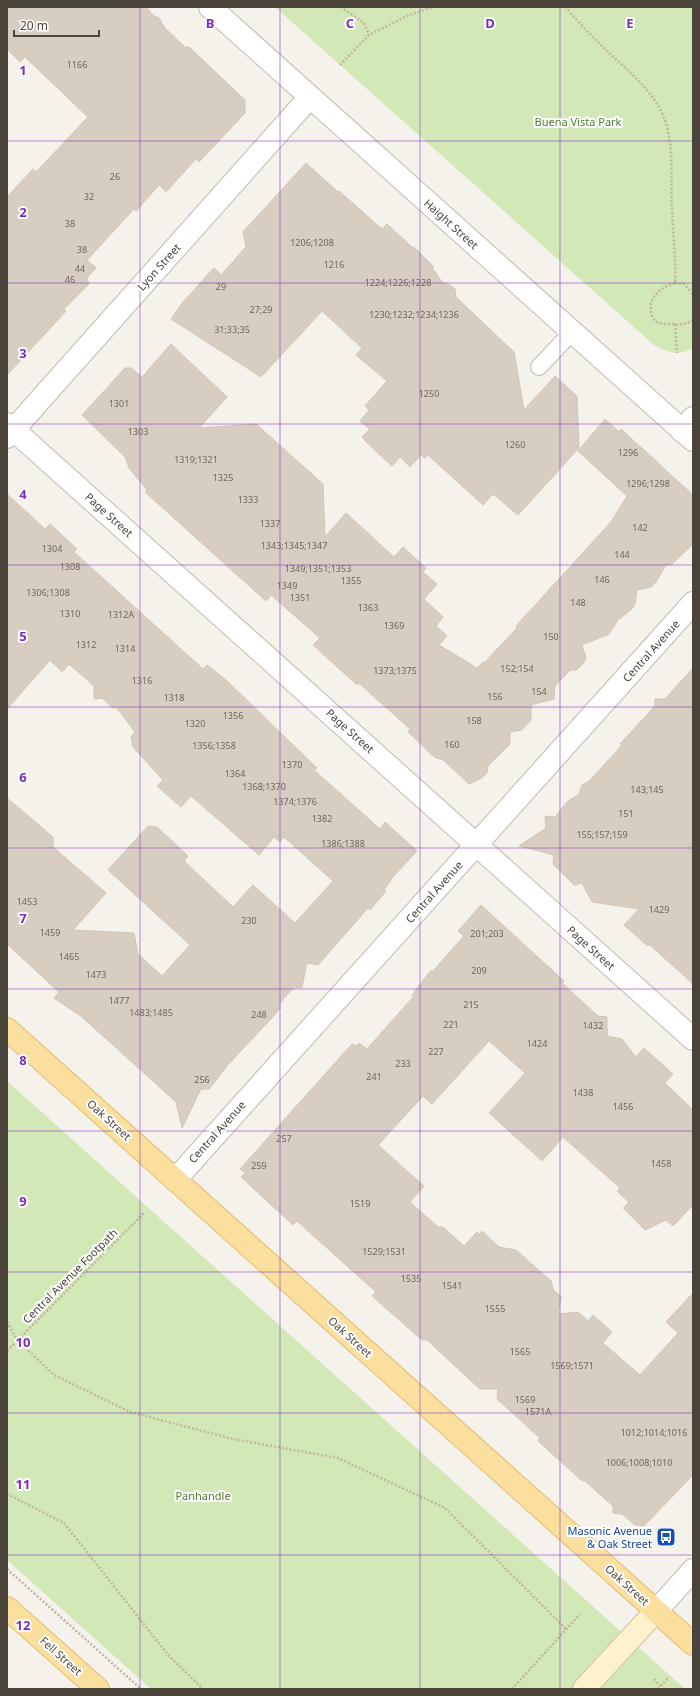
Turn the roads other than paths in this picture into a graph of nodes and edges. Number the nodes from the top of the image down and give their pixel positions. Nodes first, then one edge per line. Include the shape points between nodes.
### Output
1 (210, 7) edge
2 (310, 97) junction
3 (572, 332) junction
4 (539, 368) dead end
5 (9, 430) edge
6 (689, 430) edge
7 (693, 603) edge
8 (476, 844) junction
9 (7, 1029) edge
10 (693, 1039) edge
11 (175, 1180) junction
12 (693, 1570) edge
13 (7, 1608) edge
14 (656, 1611) junction
15 (693, 1644) edge
16 (98, 1689) edge
17 (584, 1689) edge

1 - 2 street, Haight Street
2 - 3 street, Haight Street
2 - 5 street, Lyon Street
3 - 4 lane
3 - 6 street, Haight Street
5 - 8 street, Page Street
7 - 8 street, Central Avenue
8 - 10 street, Page Street
8 - 11 street, Central Avenue
9 - 11 main road, Oak Street
11 - 14 main road, Oak Street
12 - 14 street
13 - 16 main road, Fell Street
14 - 15 main road, Oak Street
14 - 17 main road

